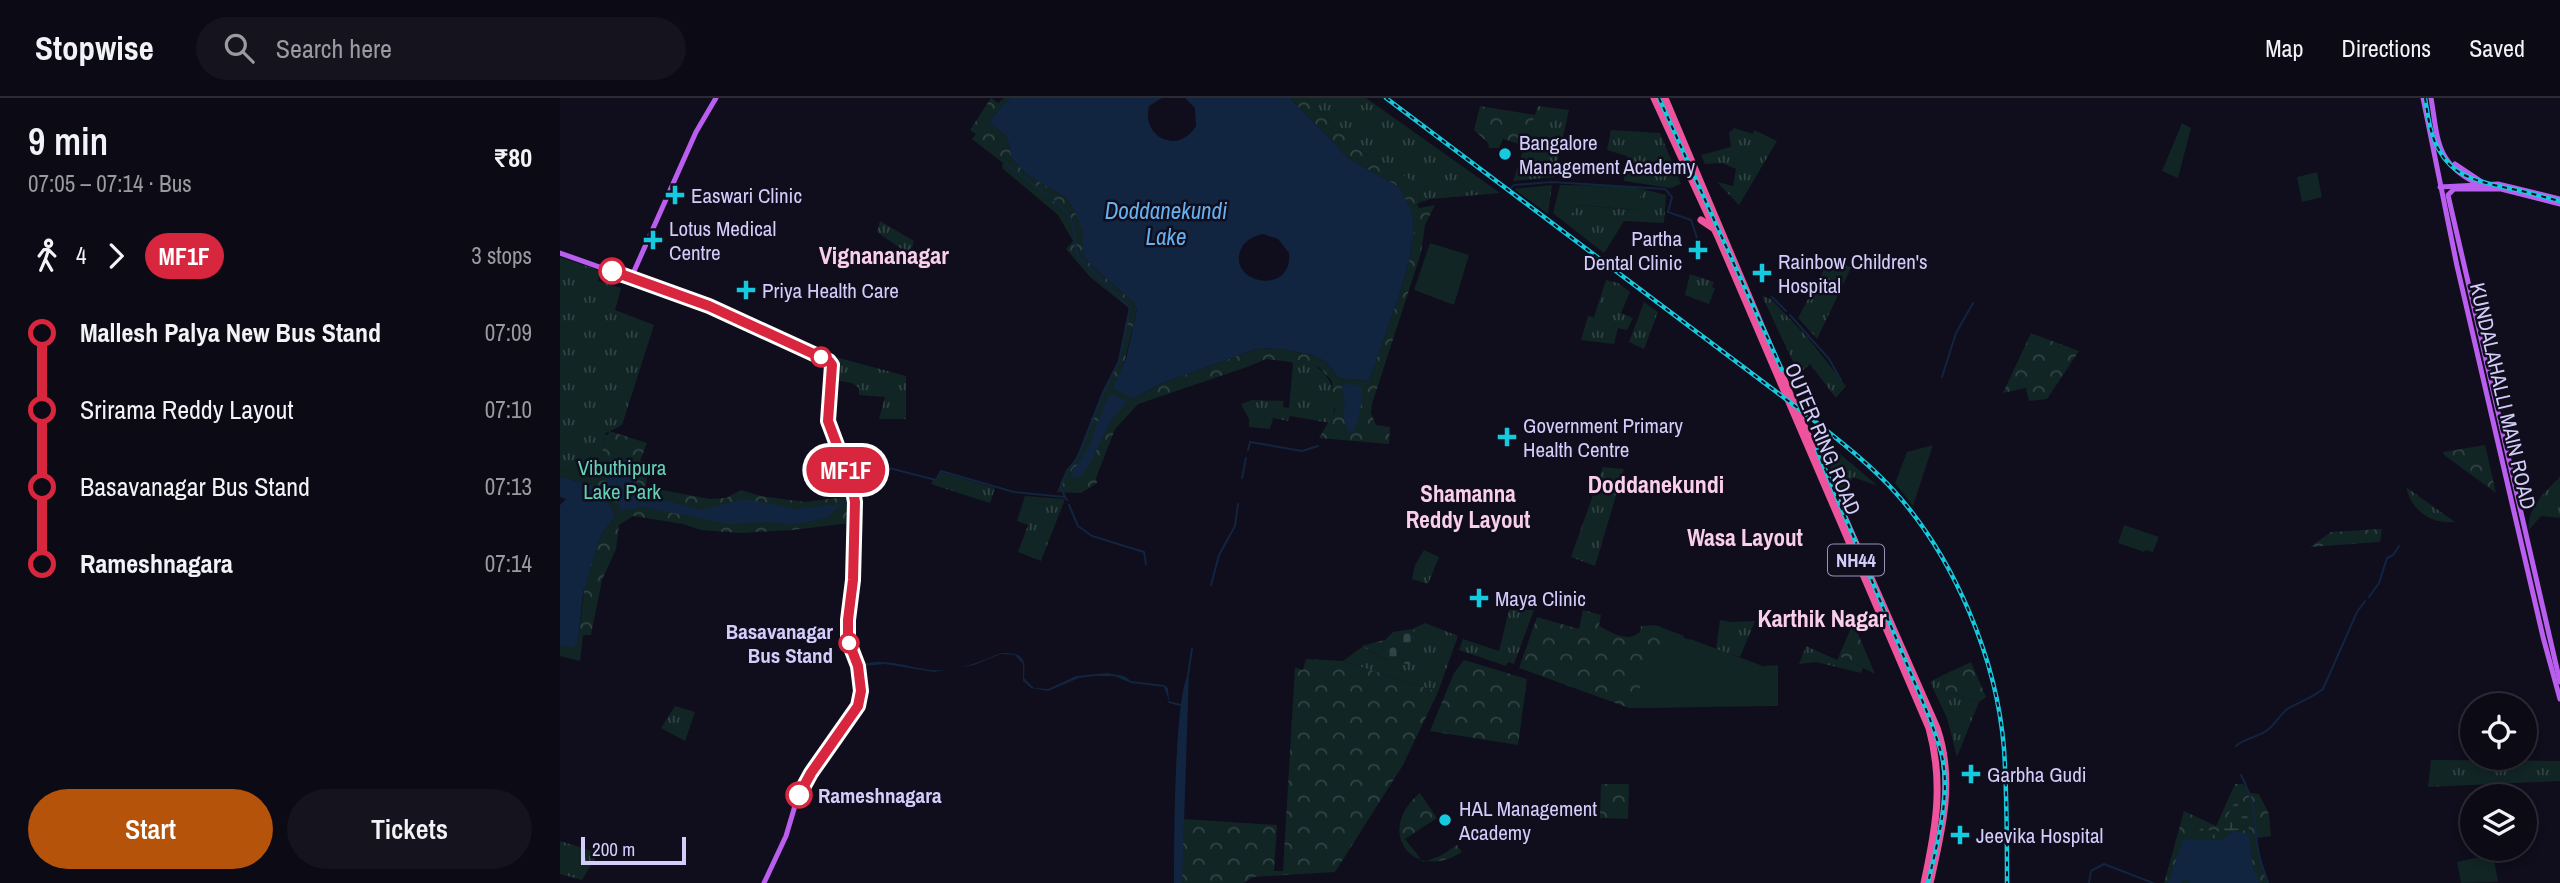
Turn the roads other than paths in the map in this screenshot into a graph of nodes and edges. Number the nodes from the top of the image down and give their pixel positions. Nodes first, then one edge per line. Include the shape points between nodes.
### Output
1 (716, 98) edge
2 (1654, 98) edge
3 (1665, 98) edge
4 (2423, 98) edge
5 (2431, 98) edge
6 (2441, 151) junction
7 (2436, 167) junction
8 (2482, 184) junction
9 (2440, 187) junction
10 (2560, 202) edge
11 (1701, 220) dead end
12 (1713, 228) junction
13 (560, 253) edge
14 (1749, 277) dead end
15 (631, 278) junction
16 (1752, 293) junction
17 (2468, 302) junction
18 (2517, 515) junction
19 (2560, 682) edge
20 (2560, 699) edge
21 (1931, 714) junction
22 (1942, 717) dead end
23 (1938, 746) junction
24 (1942, 771) junction
25 (764, 883) edge
26 (1924, 883) edge
27 (1930, 883) edge

1 - 15 main road via 696,132
2 - 12 highway, OUTER RING ROAD / NH44
3 - 16 highway, OUTER RING ROAD / NH44
4 - 7 main road, KUNDALAHALLI MAIN ROAD
5 - 6 main road
6 - 7 main road via 2443,166
6 - 8 main road via 2462,176
7 - 9 main road, KUNDALAHALLI MAIN ROAD
8 - 9 main road
8 - 10 main road via 2520,188
9 - 17 main road, KUNDALAHALLI MAIN ROAD
10 - 17 main road, KUNDALAHALLI MAIN ROAD via 2492,189 2454,189 2448,195
11 - 12 highway
12 - 23 highway, OUTER RING ROAD / NH44
13 - 15 main road
14 - 16 highway
15 - 25 main road via 709,306 832,365 828,421 855,502 848,640 861,691 858,706 799,795
16 - 21 highway, OUTER RING ROAD / NH44 via 1790,394 1900,632
17 - 18 main road, KUNDALAHALLI MAIN ROAD
18 - 19 main road, KUNDALAHALLI MAIN ROAD
18 - 20 main road, KUNDALAHALLI MAIN ROAD
21 - 22 highway
21 - 23 highway, OUTER RING ROAD / NH44
23 - 24 highway, OUTER RING ROAD / NH44
24 - 26 highway, OUTER RING ROAD / NH44
24 - 27 highway, OUTER RING ROAD / NH44 via 1944,815

